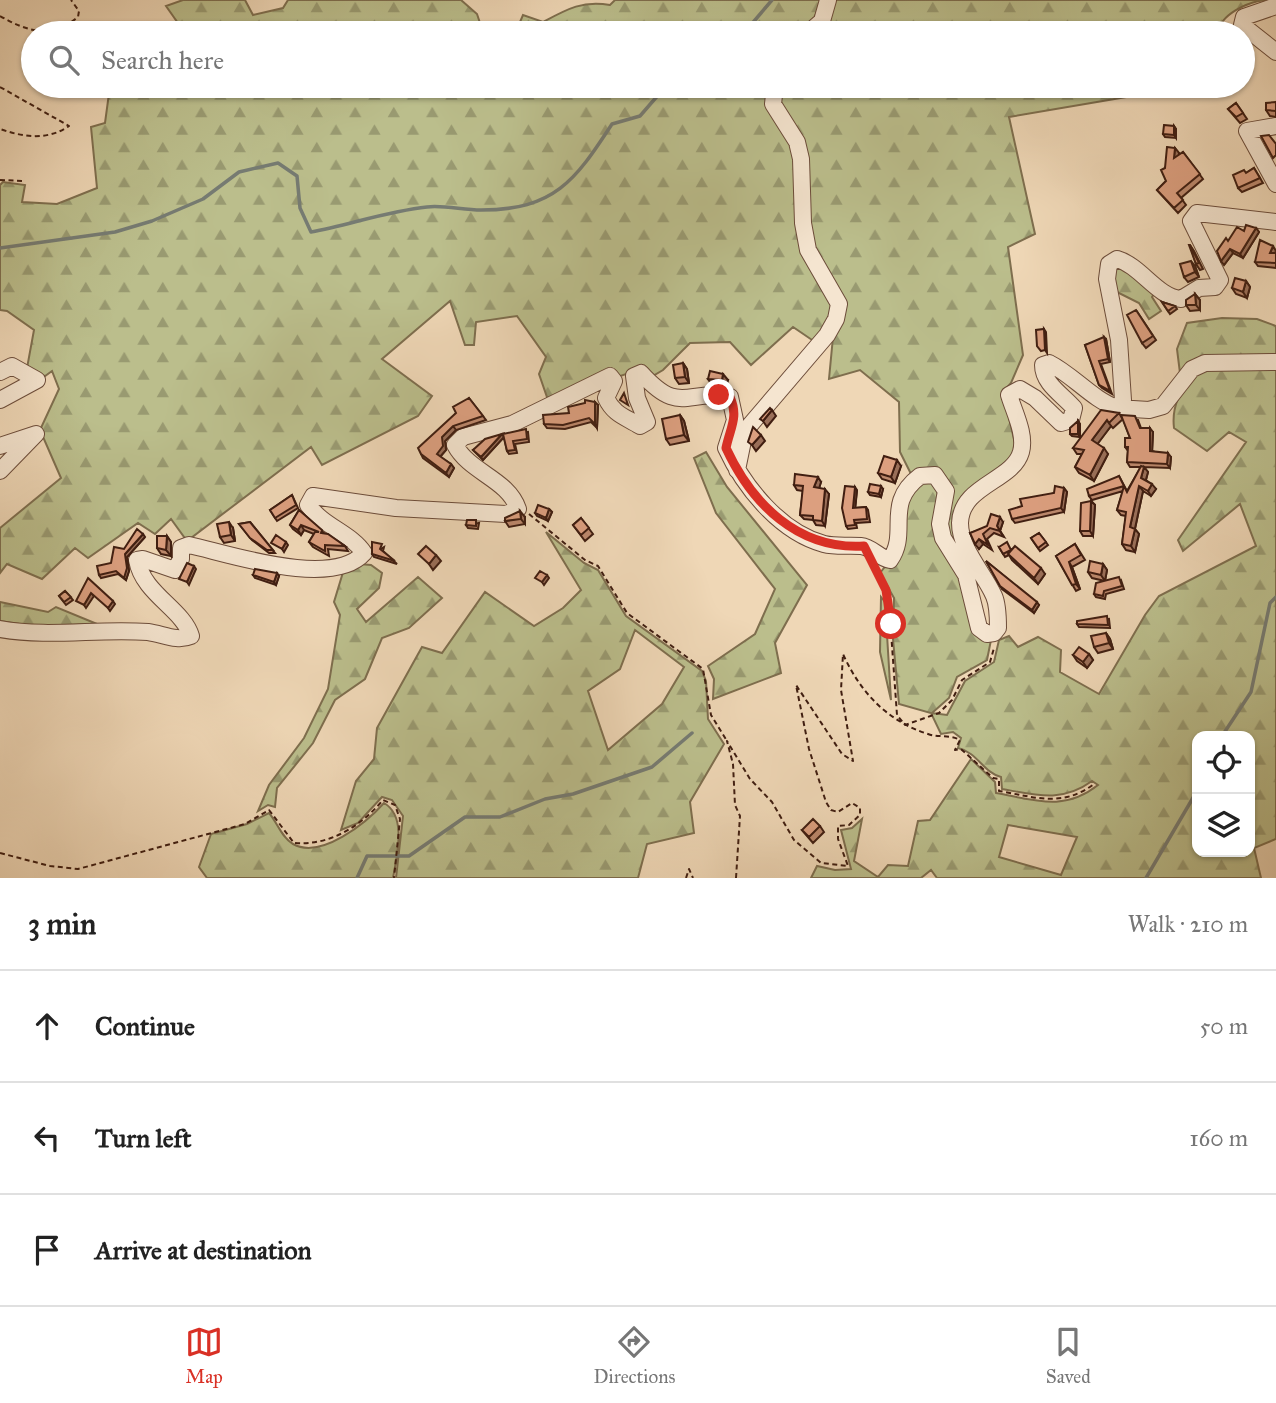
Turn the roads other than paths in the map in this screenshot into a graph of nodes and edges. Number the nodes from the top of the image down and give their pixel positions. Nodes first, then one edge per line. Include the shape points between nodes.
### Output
1 (828, 0) edge
2 (1276, 6) edge
3 (822, 21) edge
4 (1243, 21) edge
5 (1255, 35) edge
6 (1276, 52) edge
7 (774, 98) edge
8 (1276, 126) edge
9 (1276, 184) edge
10 (1276, 222) edge
11 (1276, 362) edge
12 (0, 372) edge
13 (0, 400) edge
14 (1117, 408) junction
15 (0, 446) edge
16 (0, 471) edge
17 (737, 471) junction
18 (0, 629) edge

1 - 3 street
2 - 4 street
5 - 6 street
7 - 17 street via 801,159 808,250 839,304 827,335 745,431
8 - 9 street via 1247,131
10 - 14 street via 1197,213 1191,221 1195,233 1220,280 1214,287 1199,288 1181,299 1128,262 1116,259 1109,264 1107,279 1119,340 1123,400
11 - 14 street via 1205,362 1192,369 1163,406
12 - 13 street via 12,366 37,380
14 - 17 street via 1049,363 1043,365 1043,372 1074,408 1071,420 1061,423 1020,389 1009,395 1020,429 1021,451 1014,465 980,488 960,522 995,596 998,628 994,634 979,628 966,575 943,538 940,524 946,491 935,475 920,476 901,496 896,551 890,560 864,546 827,545 790,528
15 - 16 street via 36,434
17 - 18 street via 726,448 736,419 730,397 671,398 659,393 640,373 634,376 634,386 647,422 640,426 622,418 609,404 606,398 614,380 610,376 536,414 463,437 455,445 462,458 514,496 518,509 506,514 369,506 313,496 308,505 319,521 358,543 364,553 357,561 298,569 189,545 181,548 175,570 137,560 157,598 188,627 191,636 183,640 126,631 29,634

